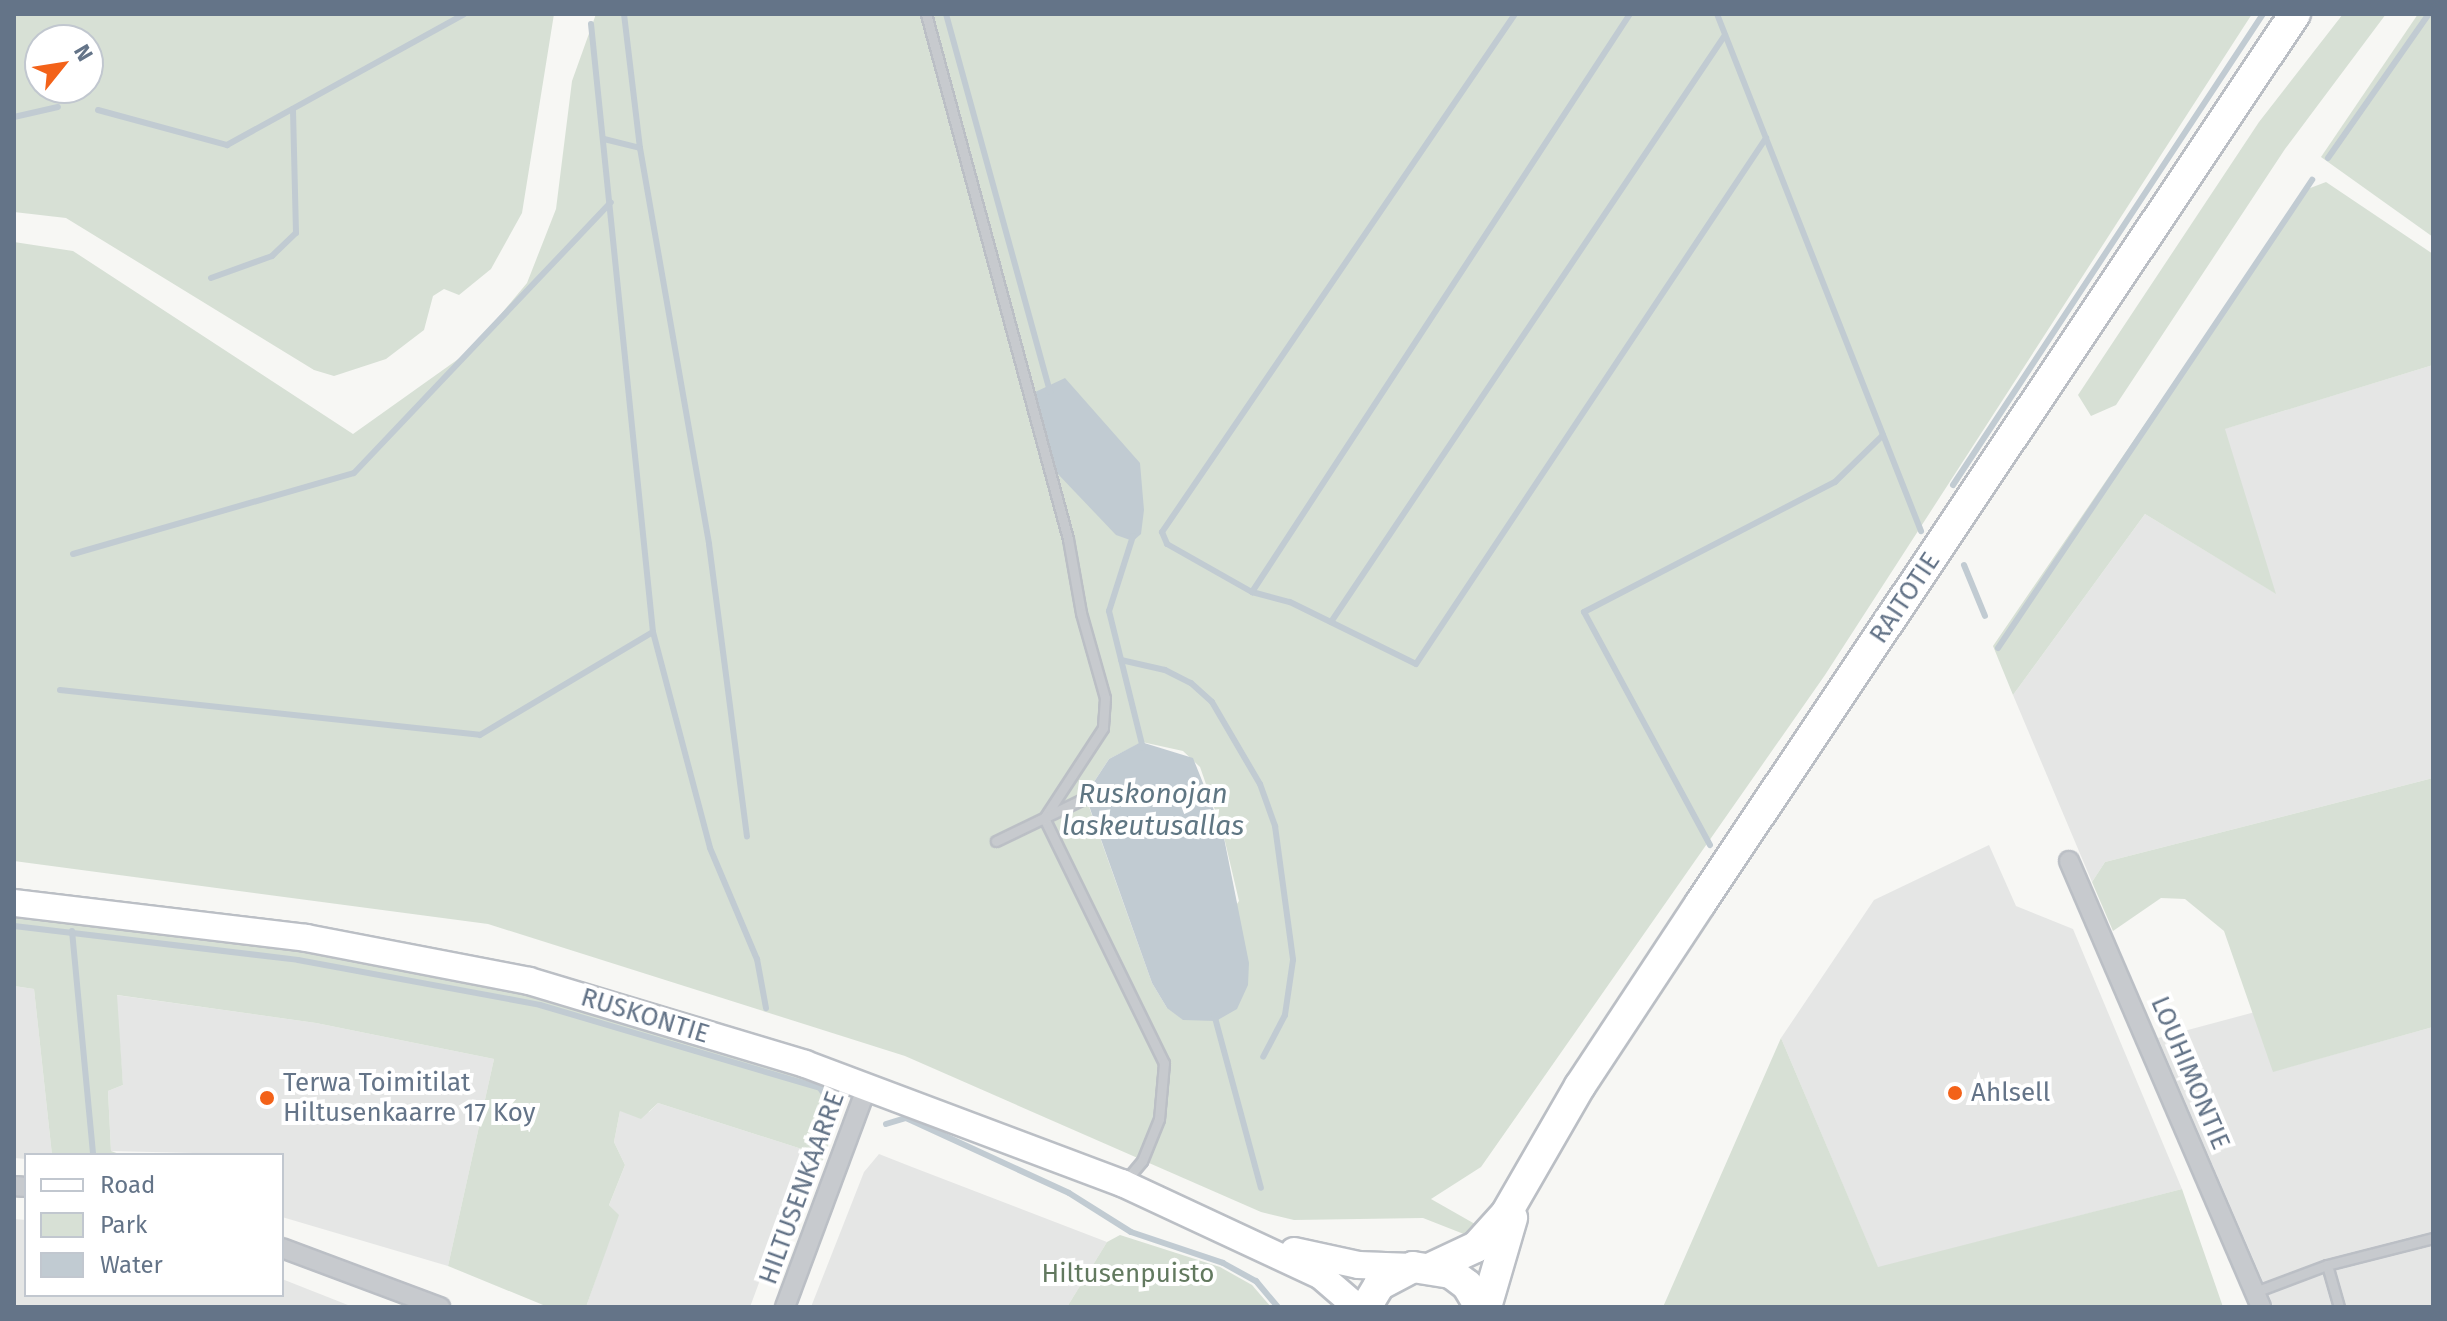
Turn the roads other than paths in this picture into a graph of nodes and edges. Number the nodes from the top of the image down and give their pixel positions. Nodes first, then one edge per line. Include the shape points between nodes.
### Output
1 (926, 14) edge
2 (2295, 14) edge
3 (1083, 799) dead end
4 (1044, 818) junction
5 (996, 841) dead end
6 (2069, 861) dead end
7 (14, 903) edge
8 (867, 1087) junction
9 (1122, 1183) junction
10 (1523, 1186) junction
11 (2433, 1238) edge
12 (1247, 1241) junction
13 (284, 1249) edge
14 (2327, 1265) junction
15 (1423, 1267) junction
16 (2258, 1300) edge
17 (440, 1307) edge
18 (785, 1307) edge
19 (1357, 1307) edge
20 (1366, 1307) edge
21 (1483, 1307) edge
22 (2339, 1307) edge

1 - 4 lane via 1068,539 1081,613 1105,698 1103,728
2 - 10 main road, RAITOTIE via 1682,930 1580,1086
3 - 4 lane
4 - 5 lane
4 - 9 lane via 1164,1063 1159,1119 1142,1161
6 - 16 street, LOUHIMONTIE
7 - 8 main road, RUSKONTIE via 306,938 529,981
8 - 9 main road, RUSKONTIE
8 - 18 street, HILTUSENKAARRE
9 - 12 main road, RUSKONTIE
10 - 15 main road, RAITOTIE via 1476,1247
10 - 21 main road, RAITOTIE
11 - 14 lane
12 - 15 main road, RUSKONTIE via 1358,1265
12 - 19 main road, RUSKONTIE via 1321,1276
13 - 17 street
14 - 16 lane
14 - 22 lane
15 - 20 main road, RAITOTIE via 1379,1285
15 - 21 main road via 1467,1285

